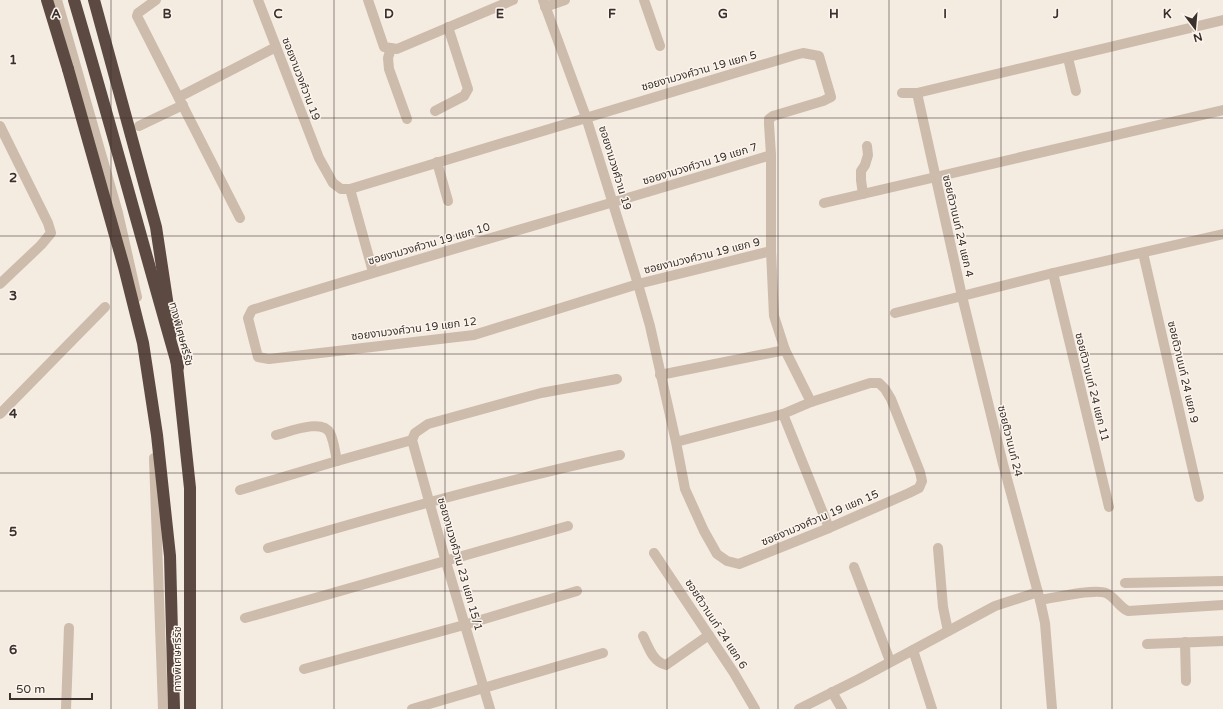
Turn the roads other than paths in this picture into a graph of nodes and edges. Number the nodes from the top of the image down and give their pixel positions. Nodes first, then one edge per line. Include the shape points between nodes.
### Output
1 (47, 0) edge
2 (57, 0) edge
3 (74, 0) edge
4 (94, 0) edge
5 (156, 0) edge
6 (258, 0) edge
7 (368, 0) edge
8 (513, 0) edge
9 (565, 0) edge
10 (644, 0) edge
11 (544, 3) edge
12 (1223, 20) edge
13 (448, 27) junction
14 (660, 46) dead end
15 (276, 47) junction
16 (391, 48) junction
17 (1068, 58) junction
18 (1076, 91) dead end
19 (902, 93) dead end
20 (917, 93) junction
21 (181, 101) junction
22 (435, 110) dead end
23 (1223, 110) edge
24 (586, 117) junction
25 (407, 118) dead end
26 (0, 126) edge
27 (139, 126) dead end
28 (867, 146) dead end
29 (771, 155) junction
30 (438, 162) junction
31 (935, 177) junction
32 (350, 189) junction
33 (863, 194) junction
34 (448, 201) dead end
35 (613, 203) junction
36 (824, 203) dead end
37 (240, 218) dead end
38 (1223, 234) edge
39 (771, 251) junction
40 (1143, 253) junction
41 (374, 272) junction
42 (1053, 274) junction
43 (0, 284) edge
44 (638, 284) junction
45 (962, 296) junction
46 (105, 307) dead end
47 (252, 310) joint
48 (895, 313) dead end
49 (784, 350) junction
50 (178, 368) junction
51 (660, 375) junction
52 (617, 379) dead end
53 (811, 402) junction
54 (0, 414) edge
55 (783, 414) junction
56 (276, 435) dead end
57 (412, 440) junction
58 (676, 442) junction
59 (620, 455) dead end
60 (337, 460) junction
61 (240, 490) dead end
62 (1199, 497) dead end
63 (430, 501) junction
64 (1109, 507) dead end
65 (568, 526) dead end
66 (829, 528) junction
67 (268, 548) dead end
68 (938, 548) dead end
69 (654, 553) dead end
70 (446, 562) junction
71 (739, 564) joint
72 (854, 567) dead end
73 (1223, 581) edge
74 (1125, 583) dead end
75 (577, 590) dead end
76 (1039, 596) junction
77 (1223, 605) edge
78 (245, 618) dead end
79 (464, 625) junction
80 (69, 628) dead end
81 (948, 631) junction
82 (709, 635) junction
83 (643, 636) dead end
84 (1223, 641) edge
85 (1185, 642) junction
86 (1147, 644) dead end
87 (914, 650) junction
88 (603, 653) dead end
89 (890, 662) junction
90 (304, 669) dead end
91 (1186, 681) dead end
92 (483, 688) junction
93 (832, 692) junction
94 (66, 709) edge
95 (164, 709) edge
96 (174, 709) edge
97 (190, 709) edge
98 (412, 709) edge
99 (490, 709) edge
100 (755, 709) edge
101 (799, 709) edge
102 (842, 709) edge
103 (932, 709) edge
104 (1052, 709) edge

1 - 96 highway, ทางพิเศษศรีรัช, bridge via 104,194 143,343 157,435 170,556
2 - 95 street via 118,213 152,359
3 - 50 highway, ทางพิเศษศรีรัช, bridge
4 - 50 highway, bridge via 156,227
5 - 21 street via 137,16
6 - 15 street, ซอยงามวงศ์วาน 19
7 - 16 street via 384,47
8 - 13 street
9 - 11 street
10 - 14 street
11 - 24 street
12 - 17 street
13 - 16 street via 397,49
13 - 22 street via 468,89 464,96
15 - 21 street
15 - 32 street, ซอยงามวงศ์วาน 19 via 319,158 332,183 341,189
16 - 25 street via 388,58 389,69
17 - 18 street
17 - 20 street
19 - 20 street
20 - 31 street, ซอยติวานนท์ 24 แยก 4
21 - 27 street
21 - 37 street
23 - 31 street
24 - 29 street, ซอยงามวงศ์วาน 19 แยก 5 via 795,55 803,53 819,56 831,96 769,119
24 - 30 street, ซอยงามวงศ์วาน 19
24 - 35 street, ซอยงามวงศ์วาน 19
26 - 43 street via 51,232 41,246
28 - 33 street via 868,155 861,171
29 - 35 street, ซอยงามวงศ์วาน 19 แยก 7
29 - 39 street
30 - 32 street, ซอยงามวงศ์วาน 19
30 - 34 street
31 - 33 street
31 - 45 street, ซอยติวานนท์ 24 แยก 4
32 - 41 street
33 - 36 street
35 - 41 street, ซอยงามวงศ์วาน 19 แยก 10
35 - 44 street, ซอยงามวงศ์วาน 19
38 - 40 street
39 - 44 street, ซอยงามวงศ์วาน 19 แยก 9
39 - 49 street via 774,316
40 - 42 street
40 - 62 street, ซอยติวานนท์ 24 แยก 9
41 - 47 street, ซอยงามวงศ์วาน 19 แยก 10
42 - 45 street
42 - 64 street, ซอยติวานนท์ 24 แยก 11
44 - 47 street, ซอยงามวงศ์วาน 19 แยก 12 via 474,335 269,358 258,356 248,318
44 - 51 street, ซอยงามวงศ์วาน 19
45 - 48 street
45 - 76 street, ซอยติวานนท์ 24 via 1003,464
46 - 54 street
49 - 51 street
49 - 53 street
50 - 97 highway, ทางพิเศษศรีรัช via 190,488
51 - 58 street, ซอยงามวงศ์วาน 19
52 - 57 street via 541,393 428,424 414,433
53 - 55 street
53 - 66 street, ซอยงามวงศ์วาน 19 แยก 15 via 879,383 891,399 922,481 919,488
55 - 58 street
55 - 66 street
56 - 60 street via 316,425 324,427 330,432
57 - 60 street
57 - 63 street, ซอยงามวงศ์วาน 23 แยก 15/1
58 - 71 street, ซอยงามวงศ์วาน 19 via 685,489 704,531 717,554
59 - 63 street
60 - 61 street
63 - 67 street
63 - 70 street, ซอยงามวงศ์วาน 23 แยก 15/1
65 - 70 street
66 - 71 street, ซอยงามวงศ์วาน 19 แยก 15
68 - 81 street via 943,607
69 - 82 street, ซอยติวานนท์ 24 แยก 6
70 - 78 street
70 - 79 street, ซอยงามวงศ์วาน 23 แยก 15/1
72 - 89 street
73 - 74 street
75 - 79 street
76 - 77 street via 1105,592 1121,608 1128,611
76 - 81 street via 995,606
76 - 104 street, ซอยติวานนท์ 24 via 1045,623
79 - 90 street
79 - 92 street, ซอยงามวงศ์วาน 23 แยก 15/1
80 - 94 street
81 - 87 street
82 - 83 street via 666,665 652,655
82 - 100 street, ซอยติวานนท์ 24 แยก 6
84 - 85 street
85 - 86 street
85 - 91 street
87 - 89 street
87 - 103 street
88 - 92 street
89 - 93 street
92 - 98 street
92 - 99 street, ซอยงามวงศ์วาน 23 แยก 15/1
93 - 101 street
93 - 102 street

